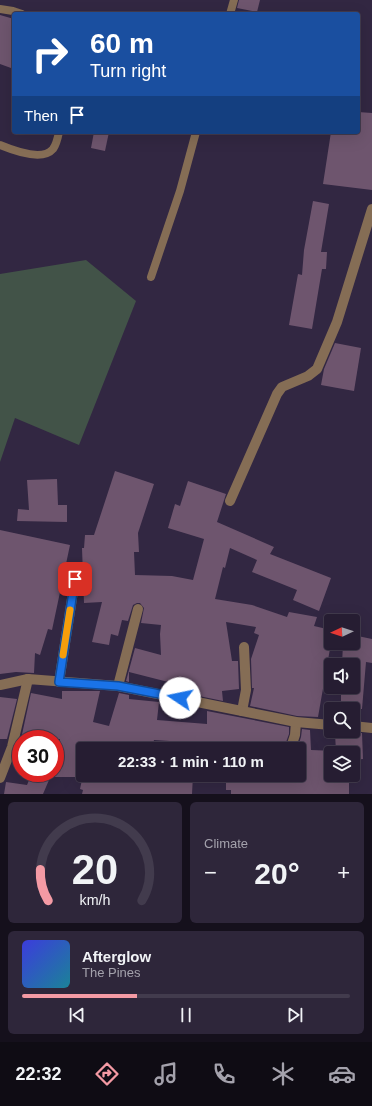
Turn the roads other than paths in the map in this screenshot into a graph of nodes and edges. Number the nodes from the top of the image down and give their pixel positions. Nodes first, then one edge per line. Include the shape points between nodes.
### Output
1 (234, 0) edge
2 (0, 9) edge
3 (16, 12) edge
4 (231, 12) edge
5 (58, 134) edge
6 (195, 134) edge
7 (0, 145) edge
8 (372, 209) edge
9 (151, 277) dead end
10 (230, 501) dead end
11 (75, 579) dead end
12 (138, 609) dead end
13 (244, 647) dead end
14 (28, 679) junction
15 (59, 682) junction
16 (0, 685) edge
17 (118, 686) junction
18 (242, 711) junction
19 (296, 722) junction
20 (324, 724) edge
21 (360, 727) edge
22 (372, 728) edge
23 (293, 742) edge
24 (0, 778) edge

1 - 4 lane
2 - 3 lane
5 - 7 lane via 54,148 44,155 16,152
6 - 9 lane via 180,191
8 - 10 street via 337,322 317,369 308,376 282,387 276,394
11 - 15 street
12 - 17 street
13 - 18 street via 246,690
14 - 15 street
14 - 16 street
14 - 24 street via 12,747
15 - 17 street
17 - 18 street
18 - 19 street
19 - 20 street
19 - 23 street
21 - 22 street

